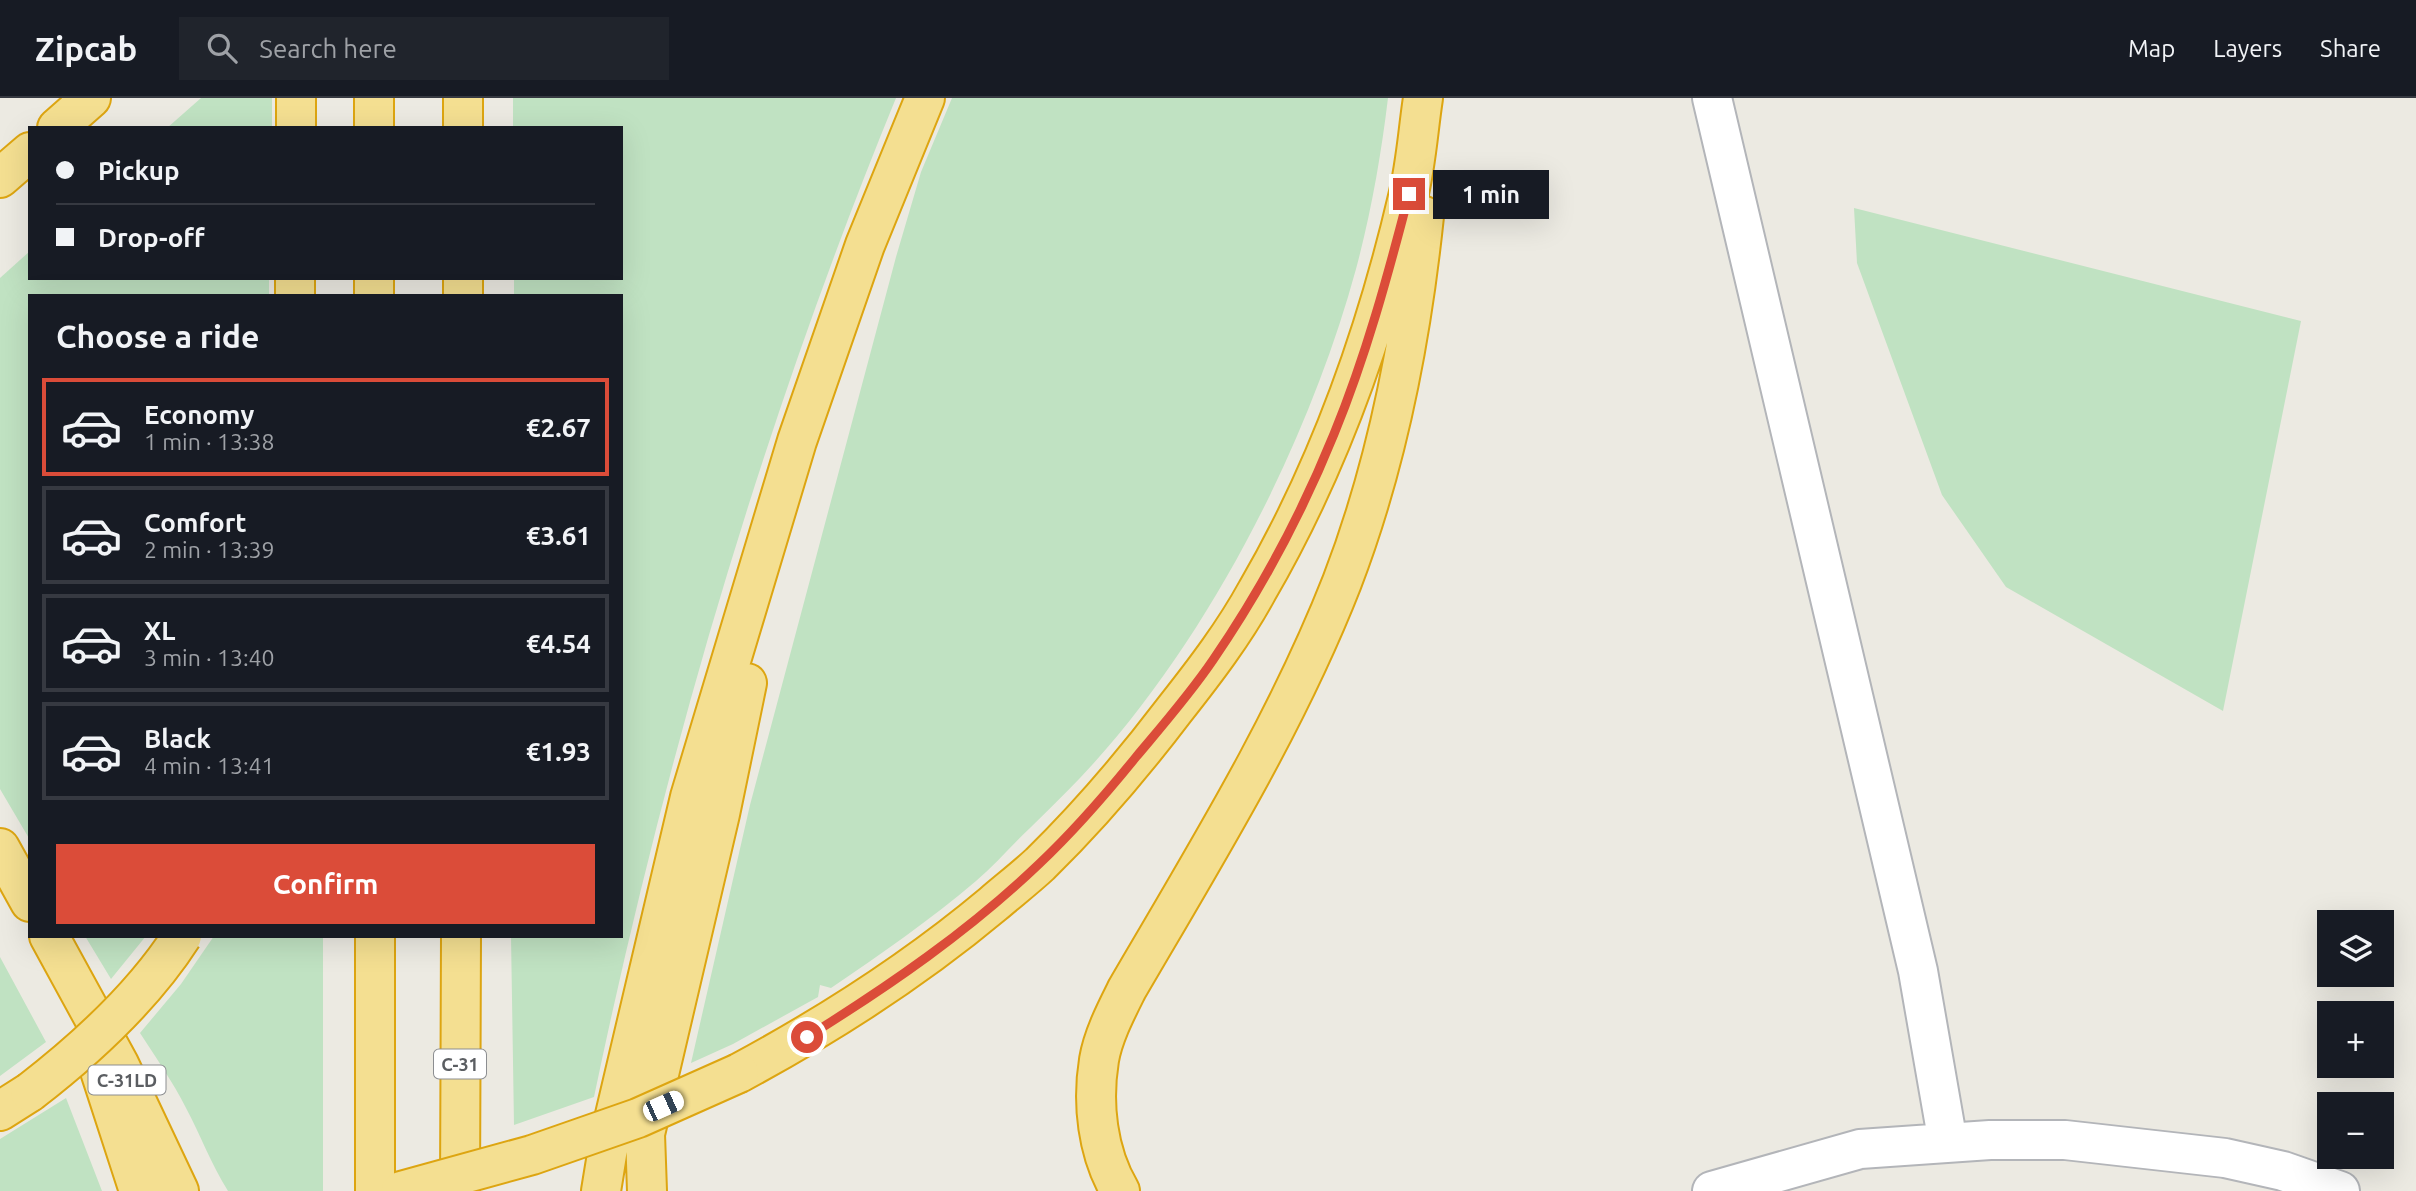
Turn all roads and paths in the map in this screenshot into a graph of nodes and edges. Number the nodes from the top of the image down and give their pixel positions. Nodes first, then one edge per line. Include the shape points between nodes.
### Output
1 (91, 98) edge
2 (296, 98) edge
3 (374, 98) edge
4 (463, 98) edge
5 (925, 98) edge
6 (1425, 98) edge
7 (1712, 98) edge
8 (59, 126) edge
9 (296, 126) edge
10 (374, 126) edge
11 (463, 126) edge
12 (28, 154) edge
13 (0, 178) edge
14 (797, 441) junction
15 (0, 848) edge
16 (28, 898) edge
17 (50, 938) edge
18 (181, 938) edge
19 (375, 938) edge
20 (461, 938) edge
21 (68, 972) junction
22 (15, 1101) edge
23 (1948, 1143) junction
24 (139, 1191) edge
25 (179, 1191) edge
26 (375, 1191) edge
27 (401, 1191) edge
28 (460, 1191) edge
29 (601, 1191) edge
30 (647, 1191) edge
31 (1119, 1191) edge
32 (1712, 1191) edge
33 (2340, 1191) edge

1 - 8 highway
2 - 9 highway
3 - 10 highway
4 - 11 highway
5 - 14 highway via 865,245
6 - 27 highway, bridge via 1409,194 1363,356 1297,516 1257,592 1211,663 1105,794 1039,865 927,957 863,1002 739,1073 638,1118 555,1147
6 - 31 highway via 1429,166 1420,247 1382,458 1342,582 1285,707 1116,1012 1100,1058 1096,1107 1105,1159
7 - 23 street via 1917,971
12 - 13 highway
14 - 29 highway via 690,797
14 - 30 highway via 720,814 645,1134
15 - 16 highway
17 - 21 highway, C-31LD
18 - 22 highway, bridge via 120,1012 63,1066
19 - 26 highway
20 - 28 highway, C-31
21 - 24 highway, C-31LD
21 - 25 highway, C-31LD via 119,1064
23 - 32 street via 1860,1149
23 - 33 street via 2065,1140 2124,1145 2225,1158 2283,1171

